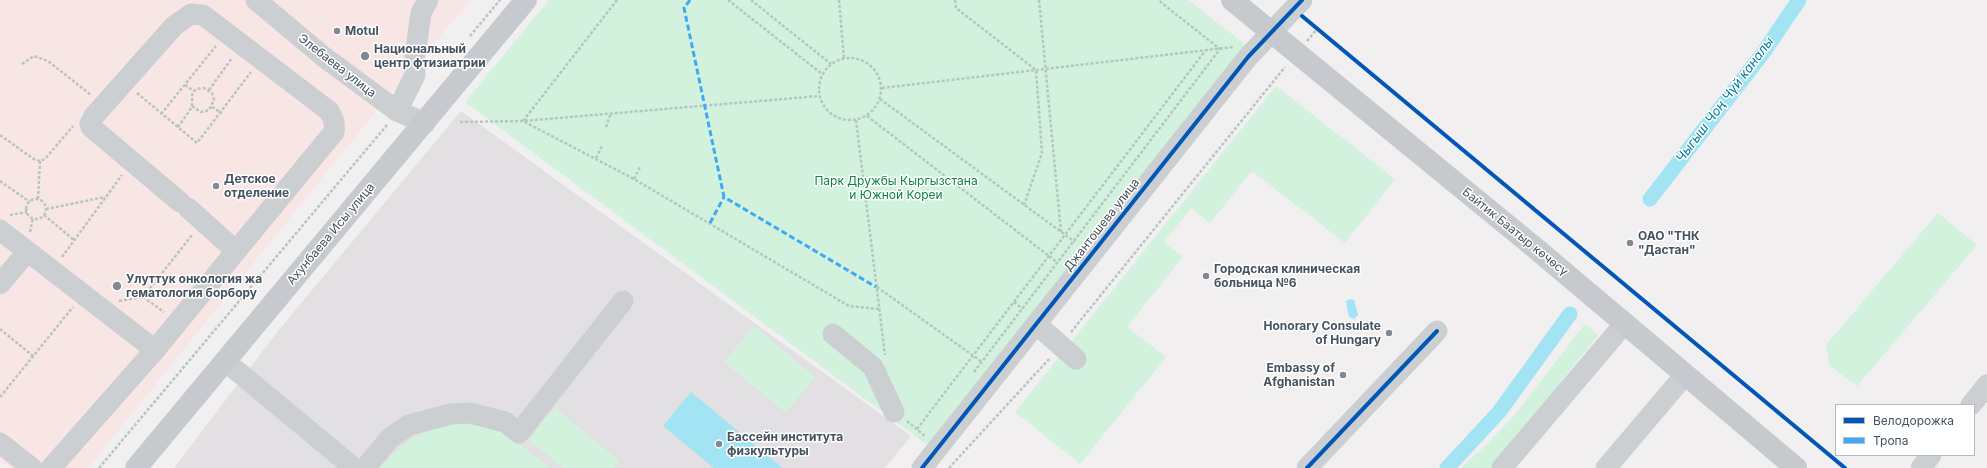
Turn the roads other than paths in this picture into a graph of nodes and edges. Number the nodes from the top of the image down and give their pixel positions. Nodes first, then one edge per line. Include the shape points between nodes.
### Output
1 (256, 0) edge
2 (428, 0) edge
3 (1232, 0) edge
4 (1302, 0) edge
5 (514, 3) edge
6 (197, 7) edge
7 (1272, 33) junction
8 (397, 111) junction
9 (425, 123) junction
10 (3, 223) edge
11 (236, 251) junction
12 (27, 252) junction
13 (0, 284) edge
14 (623, 301) dead end
15 (1625, 323) junction
16 (1036, 324) junction
17 (1437, 331) dead end
18 (833, 334) dead end
19 (155, 350) junction
20 (1068, 352) road end
21 (224, 361) junction
22 (1685, 375) junction
23 (1987, 384) edge
24 (1972, 404) edge
25 (894, 412) road end
26 (0, 443) edge
27 (1930, 456) edge
28 (32, 468) edge
29 (51, 468) edge
30 (136, 468) edge
31 (354, 468) edge
32 (365, 468) edge
33 (922, 468) edge
34 (1307, 468) edge
35 (1502, 468) edge
36 (1606, 468) edge
37 (1796, 468) edge
38 (1921, 468) edge

1 - 8 street, Элебаева улица via 324,57
2 - 8 street via 421,13 415,75
3 - 7 main road, Байтик Баатыр көчөсү
4 - 7 street, Джантошева улица
5 - 9 main road, Ахунбаева Исы улица
6 - 11 street via 233,39 329,111 334,119 334,132
6 - 11 street via 174,26 99,110 90,124
7 - 15 main road, Байтик Баатыр көчөсү
7 - 16 street, Джантошева улица via 1248,58
8 - 9 street, Элебаева улица
9 - 21 main road, Ахунбаева Исы улица
10 - 12 street
11 - 19 street
12 - 13 street
12 - 19 street
14 - 32 street via 519,433 504,422 470,413 451,414 409,425 390,438
15 - 22 main road, Байтик Баатыр көчөсү
15 - 35 street
16 - 20 street
16 - 33 street, Джантошева улица via 931,437
17 - 34 street
18 - 25 street via 873,367
19 - 29 street
21 - 30 main road, Ахунбаева Исы улица
21 - 31 street
22 - 36 street
22 - 37 main road, Байтик Баатыр көчөсү
23 - 24 street
26 - 28 street
27 - 38 street

